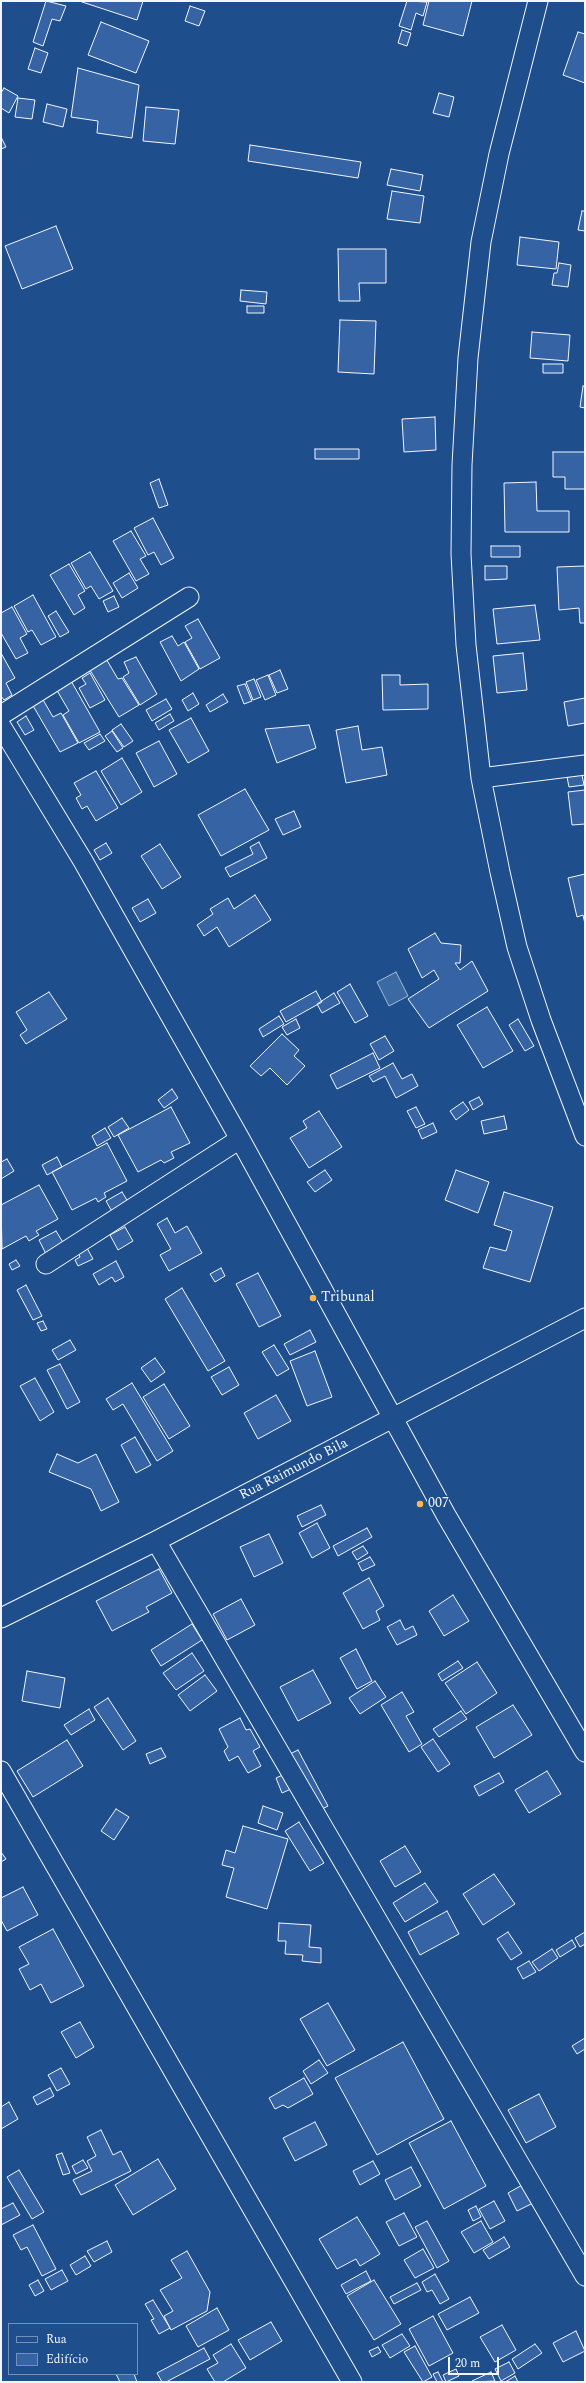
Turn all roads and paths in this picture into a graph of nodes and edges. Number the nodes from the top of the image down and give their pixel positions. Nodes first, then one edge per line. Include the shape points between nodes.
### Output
1 (538, 1) edge
2 (189, 597) dead end
3 (1, 715) edge
4 (1, 726) edge
5 (585, 765) edge
6 (481, 778) junction
7 (585, 1136) edge
8 (240, 1139) junction
9 (46, 1264) dead end
10 (585, 1318) edge
11 (394, 1418) junction
12 (156, 1541) junction
13 (1, 1618) edge
14 (585, 1752) edge
15 (1, 1770) edge
16 (585, 2276) edge
17 (352, 2382) edge

1 - 6 street via 499,154 481,242 468,358 462,465 462,554 466,645
2 - 3 street
4 - 8 street via 83,861
5 - 6 street
6 - 7 street via 517,947 541,1020
8 - 9 street
8 - 11 street
10 - 11 street, Rua Raimundo Bila
11 - 12 street, Rua Raimundo Bila
11 - 14 street via 446,1515
12 - 13 street, Rua Raimundo Bila
12 - 16 street
15 - 17 street

